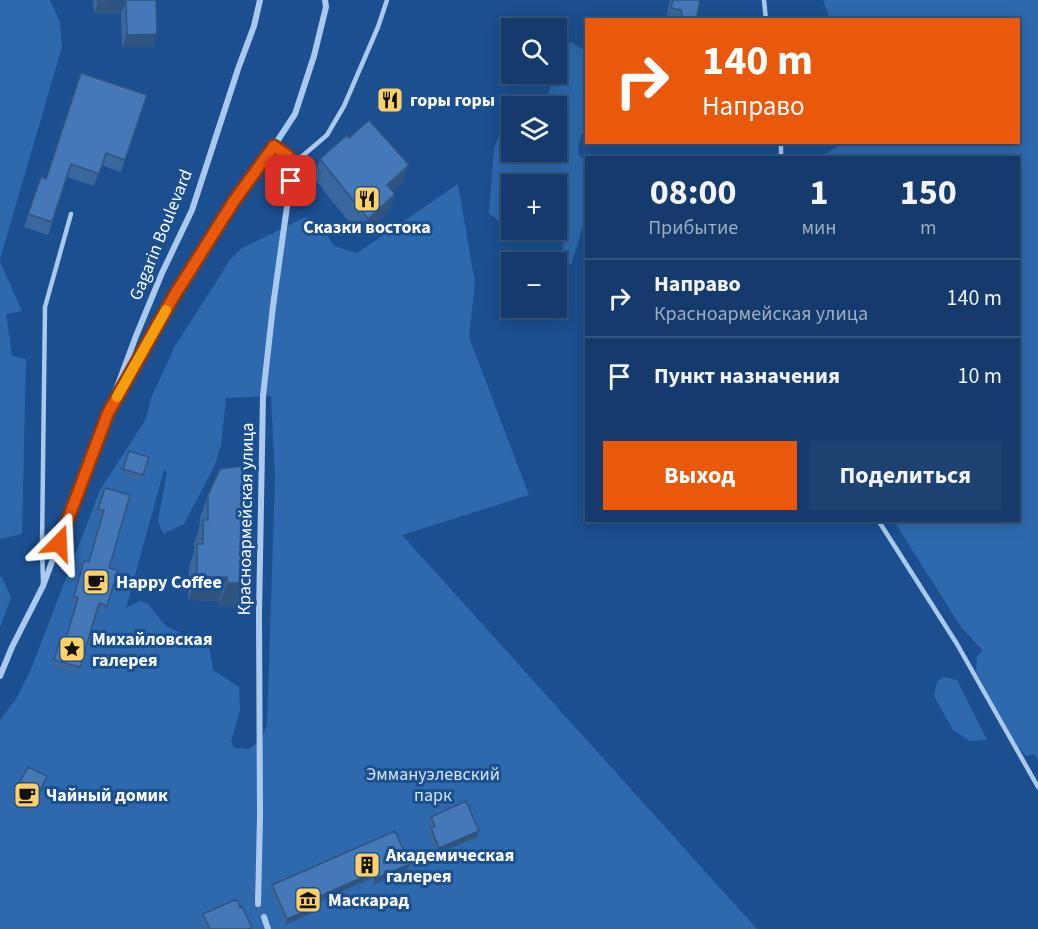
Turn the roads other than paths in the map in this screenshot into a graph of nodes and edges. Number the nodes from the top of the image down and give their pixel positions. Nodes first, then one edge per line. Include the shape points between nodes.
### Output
1 (260, 0) edge
2 (325, 0) edge
3 (387, 0) edge
4 (764, 0) edge
5 (766, 18) edge
6 (274, 146) junction
7 (293, 164) junction
8 (71, 214) dead end
9 (108, 413) junction
10 (879, 522) edge
11 (43, 586) junction
12 (0, 676) edge
13 (1038, 788) edge
14 (258, 904) tunnel mouth
15 (264, 917) tunnel mouth
16 (268, 929) edge

1 - 9 street, Gagarin Boulevard via 192,210 162,273
2 - 6 street, Gagarin Boulevard via 314,56 295,114
3 - 7 lane via 344,106 327,135
4 - 5 lane
6 - 7 street
6 - 9 street, Gagarin Boulevard via 174,296
7 - 14 street, Красноармейская улица via 263,396
8 - 11 lane via 45,306
9 - 11 street, Gagarin Boulevard
10 - 13 lane via 957,644
11 - 12 street, Gagarin Boulevard
15 - 16 street

